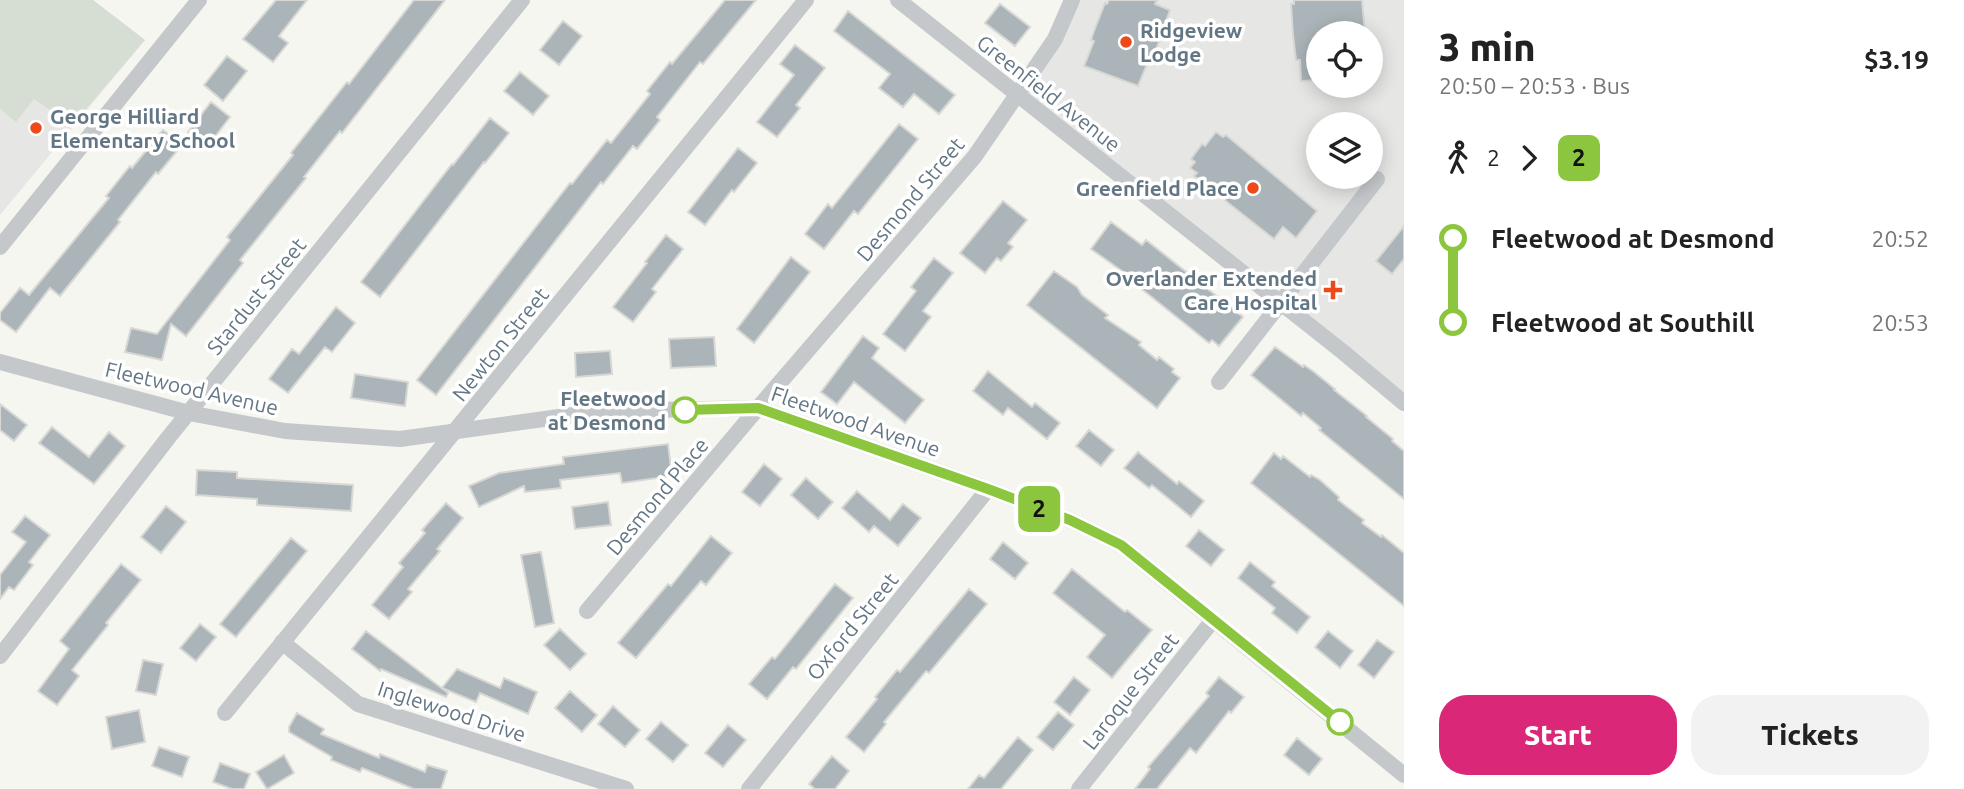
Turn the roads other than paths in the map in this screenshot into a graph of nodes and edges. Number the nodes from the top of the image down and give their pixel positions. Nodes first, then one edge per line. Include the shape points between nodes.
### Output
1 (199, 0) edge
2 (522, 0) edge
3 (806, 0) edge
4 (898, 0) edge
5 (1072, 0) edge
6 (1017, 95) junction
7 (1369, 189) edge
8 (0, 247) edge
9 (1280, 303) junction
10 (0, 362) edge
11 (1219, 382) dead end
12 (1404, 403) edge
13 (758, 408) junction
14 (188, 413) junction
15 (456, 431) junction
16 (988, 489) junction
17 (587, 611) dead end
18 (1213, 620) junction
19 (282, 642) junction
20 (0, 656) edge
21 (225, 713) dead end
22 (1404, 775) edge
23 (625, 789) edge
24 (749, 789) edge
25 (1079, 789) edge

1 - 8 street
2 - 14 street, Stardust Street
3 - 15 street, Newton Street
4 - 6 street, Greenfield Avenue
5 - 6 street, Desmond Street via 1055,40
6 - 9 street, Greenfield Avenue
6 - 13 street, Desmond Street via 975,156
7 - 9 street
9 - 11 street
9 - 12 street, Greenfield Avenue
10 - 14 street, Fleetwood Avenue
13 - 15 street, Fleetwood Avenue via 602,411
13 - 16 street, Fleetwood Avenue
13 - 17 street, Desmond Place
14 - 15 street, Fleetwood Avenue via 285,431 400,439
14 - 20 street, Stardust Street
15 - 19 street, Newton Street
16 - 18 street, Fleetwood Avenue via 1121,545
16 - 24 street, Oxford Street
18 - 22 street, Fleetwood Avenue
18 - 25 street, Laroque Street
19 - 21 street, Newton Street
19 - 23 street, Inglewood Drive via 358,704

